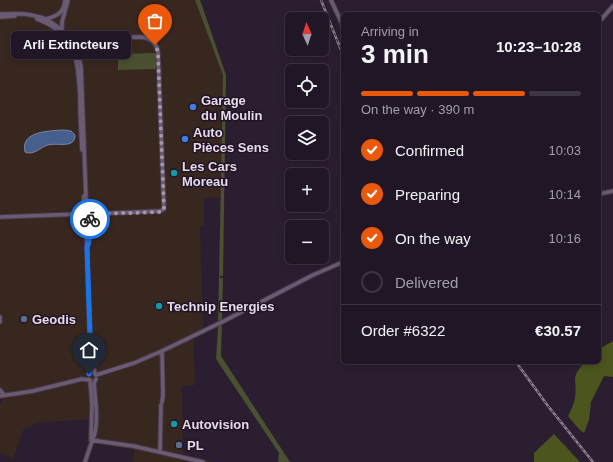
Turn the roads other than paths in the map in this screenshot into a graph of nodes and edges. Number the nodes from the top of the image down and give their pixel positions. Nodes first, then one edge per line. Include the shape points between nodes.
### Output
1 (67, 0) edge
2 (332, 0) edge
3 (613, 6) edge
4 (0, 15) edge
5 (46, 20) junction
6 (601, 20) edge
7 (341, 21) edge
8 (62, 30) junction
9 (69, 38) junction
10 (100, 39) junction
11 (75, 48) junction
12 (613, 191) edge
13 (601, 194) edge
14 (83, 208) junction
15 (88, 208) junction
16 (80, 214) junction
17 (93, 214) junction
18 (0, 217) edge
19 (88, 220) junction
20 (341, 263) edge
21 (0, 317) edge
22 (0, 322) edge
23 (90, 345) junction
24 (162, 351) junction
25 (89, 374) junction
26 (95, 374) junction
27 (90, 380) junction
28 (96, 380) junction
29 (58, 386) junction
30 (0, 390) edge
31 (2, 396) edge
32 (91, 440) junction
33 (160, 452) junction
34 (85, 462) edge
35 (203, 462) edge

1 - 5 street via 61,12
1 - 8 street
2 - 7 street
3 - 6 street
4 - 5 street via 31,15
4 - 14 street via 28,17 46,22 60,32 74,51 79,76
5 - 8 street
8 - 9 street
9 - 10 street
9 - 11 street
10 - 11 street via 82,40
10 - 17 street via 145,38 153,42 157,49 164,205 160,212
11 - 15 street via 81,66
12 - 13 street
14 - 15 street
14 - 16 street
15 - 17 street
16 - 18 street
16 - 19 street via 81,218
17 - 19 street
19 - 23 street
20 - 24 street
21 - 22 street
23 - 25 street
23 - 26 street
24 - 26 street via 134,363
24 - 33 street
25 - 26 street
25 - 27 street
25 - 29 street
26 - 28 street
27 - 28 street
27 - 29 street via 82,379
27 - 32 street
28 - 32 street via 96,418 94,436
29 - 31 street
30 - 31 street
32 - 33 street
32 - 34 street
33 - 35 street

